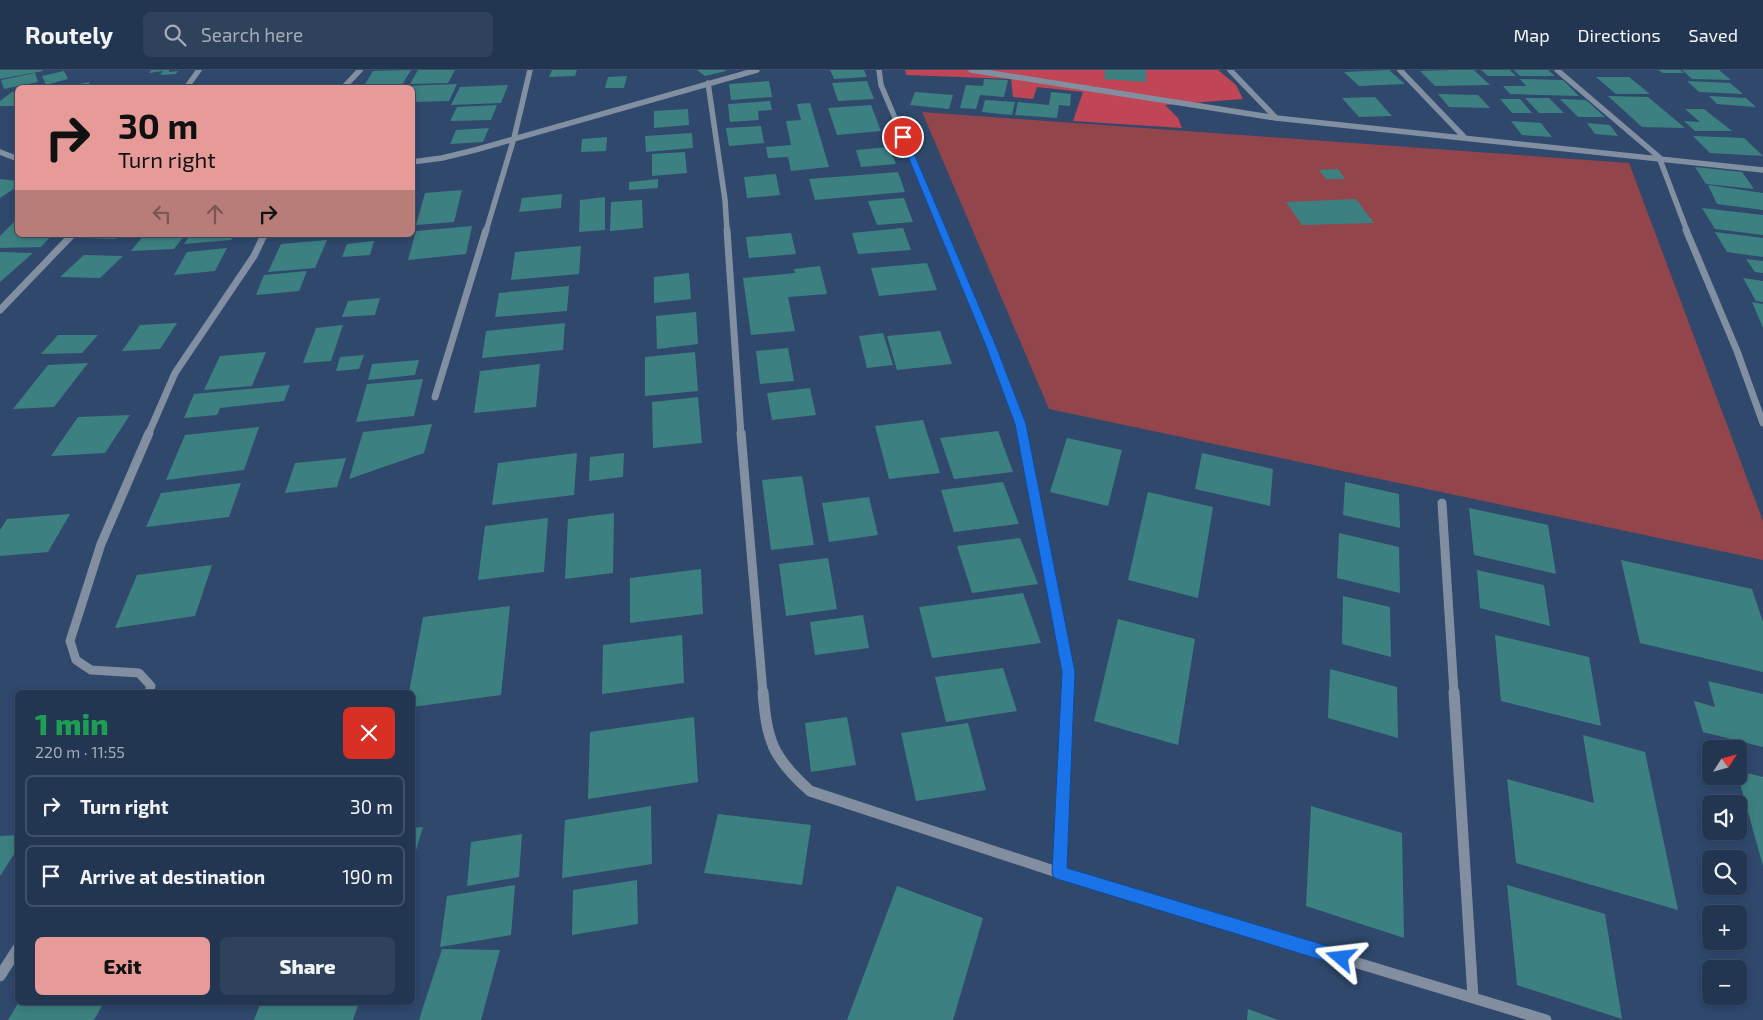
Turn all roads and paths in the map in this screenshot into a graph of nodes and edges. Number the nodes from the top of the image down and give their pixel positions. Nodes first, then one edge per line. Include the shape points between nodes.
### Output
1 (199, 70) edge
2 (360, 70) edge
3 (530, 70) edge
4 (757, 70) edge
5 (879, 70) edge
6 (971, 70) edge
7 (1230, 70) edge
8 (1400, 70) edge
9 (1558, 70) edge
10 (708, 83) junction
11 (188, 85) edge
12 (347, 85) edge
13 (1276, 118) junction
14 (514, 138) junction
15 (1464, 138) junction
16 (0, 152) edge
17 (1660, 157) junction
18 (15, 159) edge
19 (415, 162) edge
20 (1763, 170) edge
21 (70, 237) edge
22 (263, 237) edge
23 (0, 310) edge
24 (435, 397) dead end
25 (1763, 423) edge
26 (1442, 504) dead end
27 (150, 690) edge
28 (1060, 873) junction
29 (15, 953) edge
30 (0, 976) edge
31 (1472, 998) junction
32 (1546, 1020) edge

1 - 11 street
2 - 12 street
3 - 14 street
4 - 10 street
5 - 28 street via 882,85 991,346 1020,424 1068,672
6 - 13 street
7 - 13 street
8 - 15 street
9 - 17 street
10 - 14 street
10 - 28 street via 725,200 736,388 766,728 772,748 791,774 810,791
13 - 15 street
14 - 19 street via 442,158
14 - 24 street
15 - 17 street
16 - 18 street
17 - 20 street
17 - 25 street
21 - 23 street
22 - 27 street via 254,256 175,373 101,544 70,641 76,660 92,670 139,673 151,686
26 - 31 street
28 - 31 street
29 - 30 street
31 - 32 street

